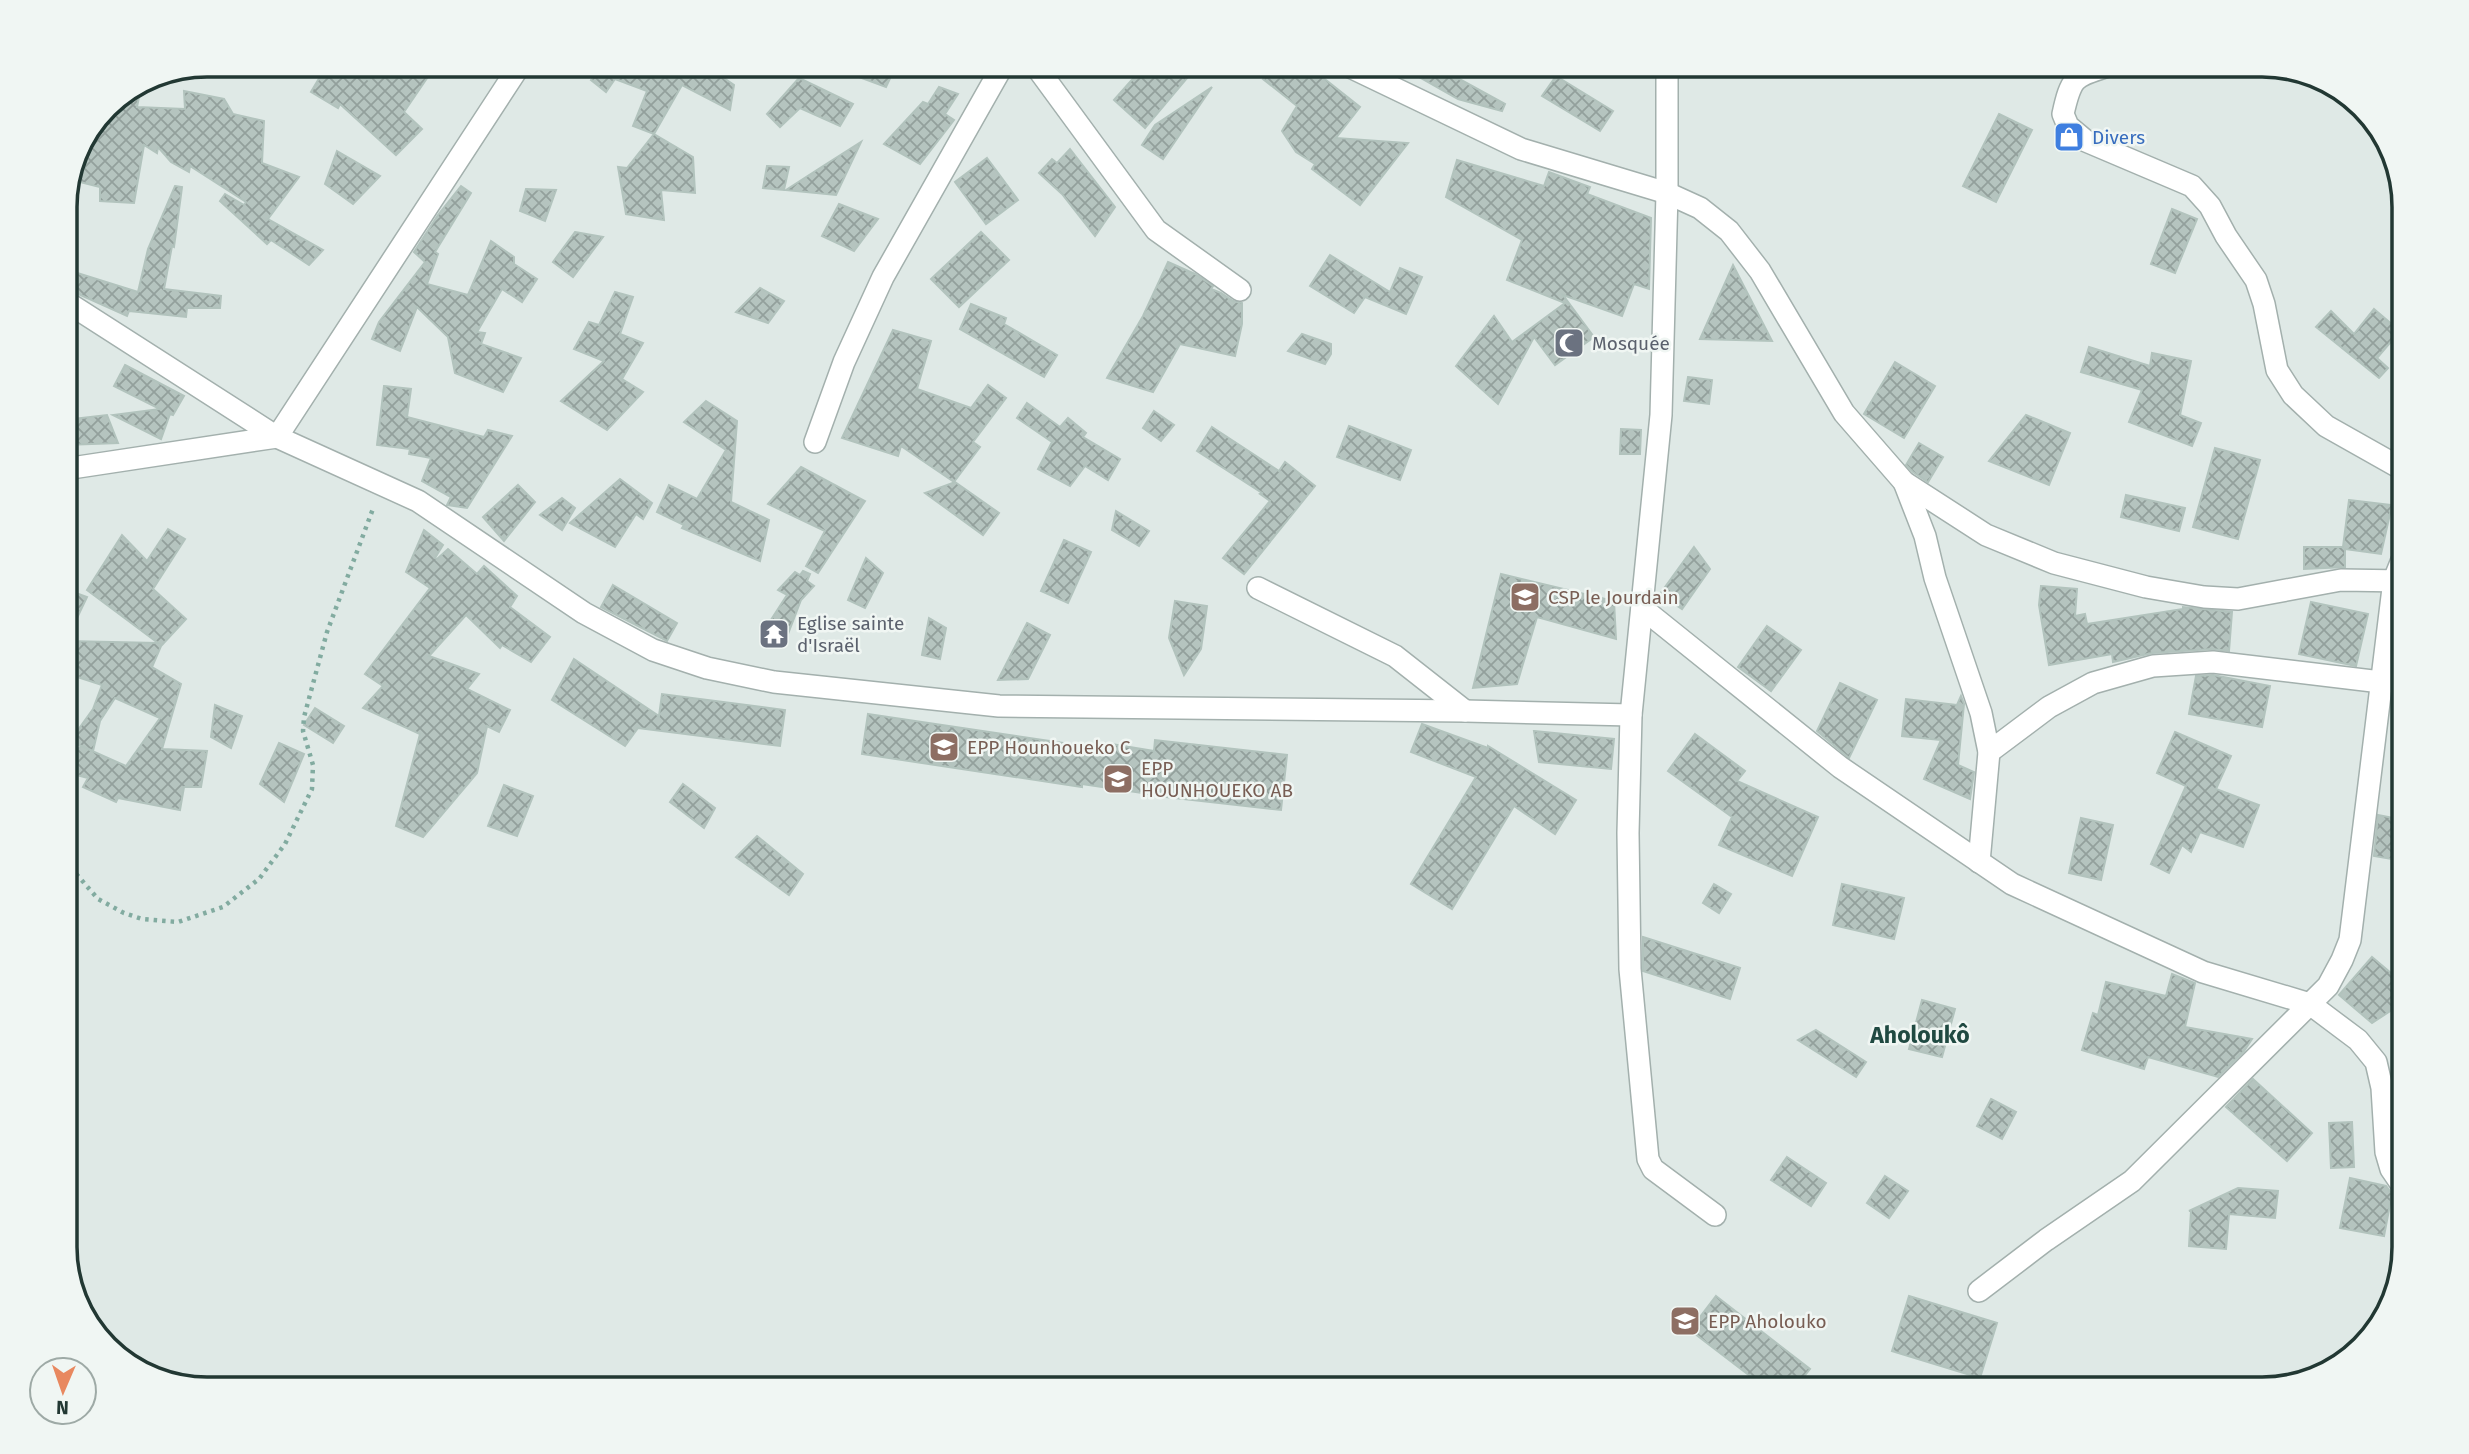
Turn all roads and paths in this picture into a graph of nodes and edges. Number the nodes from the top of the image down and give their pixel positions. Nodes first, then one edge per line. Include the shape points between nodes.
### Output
1 (512, 77) edge
2 (996, 77) edge
3 (1044, 77) edge
4 (1371, 77) edge
5 (1667, 77) edge
6 (2079, 77) edge
7 (1667, 192) junction
8 (1240, 290) dead end
9 (77, 309) edge
10 (277, 437) junction
11 (815, 442) dead end
12 (2392, 463) edge
13 (77, 467) edge
14 (1903, 482) junction
15 (382, 484) junction
16 (2392, 581) edge
17 (1258, 588) dead end
18 (1642, 608) junction
19 (2392, 620) edge
20 (2381, 682) junction
21 (1465, 711) junction
22 (1631, 715) junction
23 (1989, 752) junction
24 (1979, 862) junction
25 (77, 875) edge
26 (2310, 1004) junction
27 (2392, 1170) edge
28 (1715, 1215) dead end
29 (1979, 1291) dead end

1 - 10 street
2 - 11 street via 883,276
3 - 8 street via 1156,230
4 - 7 street via 1521,149
5 - 7 street
6 - 12 street via 2063,114 2068,126 2086,141 2192,186 2210,206 2256,280 2277,370 2293,395 2326,426
7 - 14 street via 1700,208 1729,231 1760,271 1844,413
7 - 18 street via 1661,415
9 - 10 street
10 - 13 street
10 - 15 street
14 - 16 street via 1986,535 2054,563 2146,587 2238,600 2341,580
14 - 23 street via 1925,536
15 - 21 street via 418,501 584,613 653,650 708,668 761,679 999,706
15 - 25 path via 327,632 304,718 313,765 312,789 285,844 259,879 223,906 178,922 124,914 98,899
17 - 21 street via 1395,656
18 - 22 street
18 - 24 street via 1840,767
19 - 20 street
20 - 23 street via 2213,662 2153,666 2093,683
20 - 26 street via 2350,940 2328,986
21 - 22 street
22 - 28 street via 1630,969 1647,1159 1653,1169
23 - 24 street
24 - 26 street via 2012,884 2203,972
26 - 27 street via 2358,1040 2376,1062
26 - 29 street via 2132,1181

